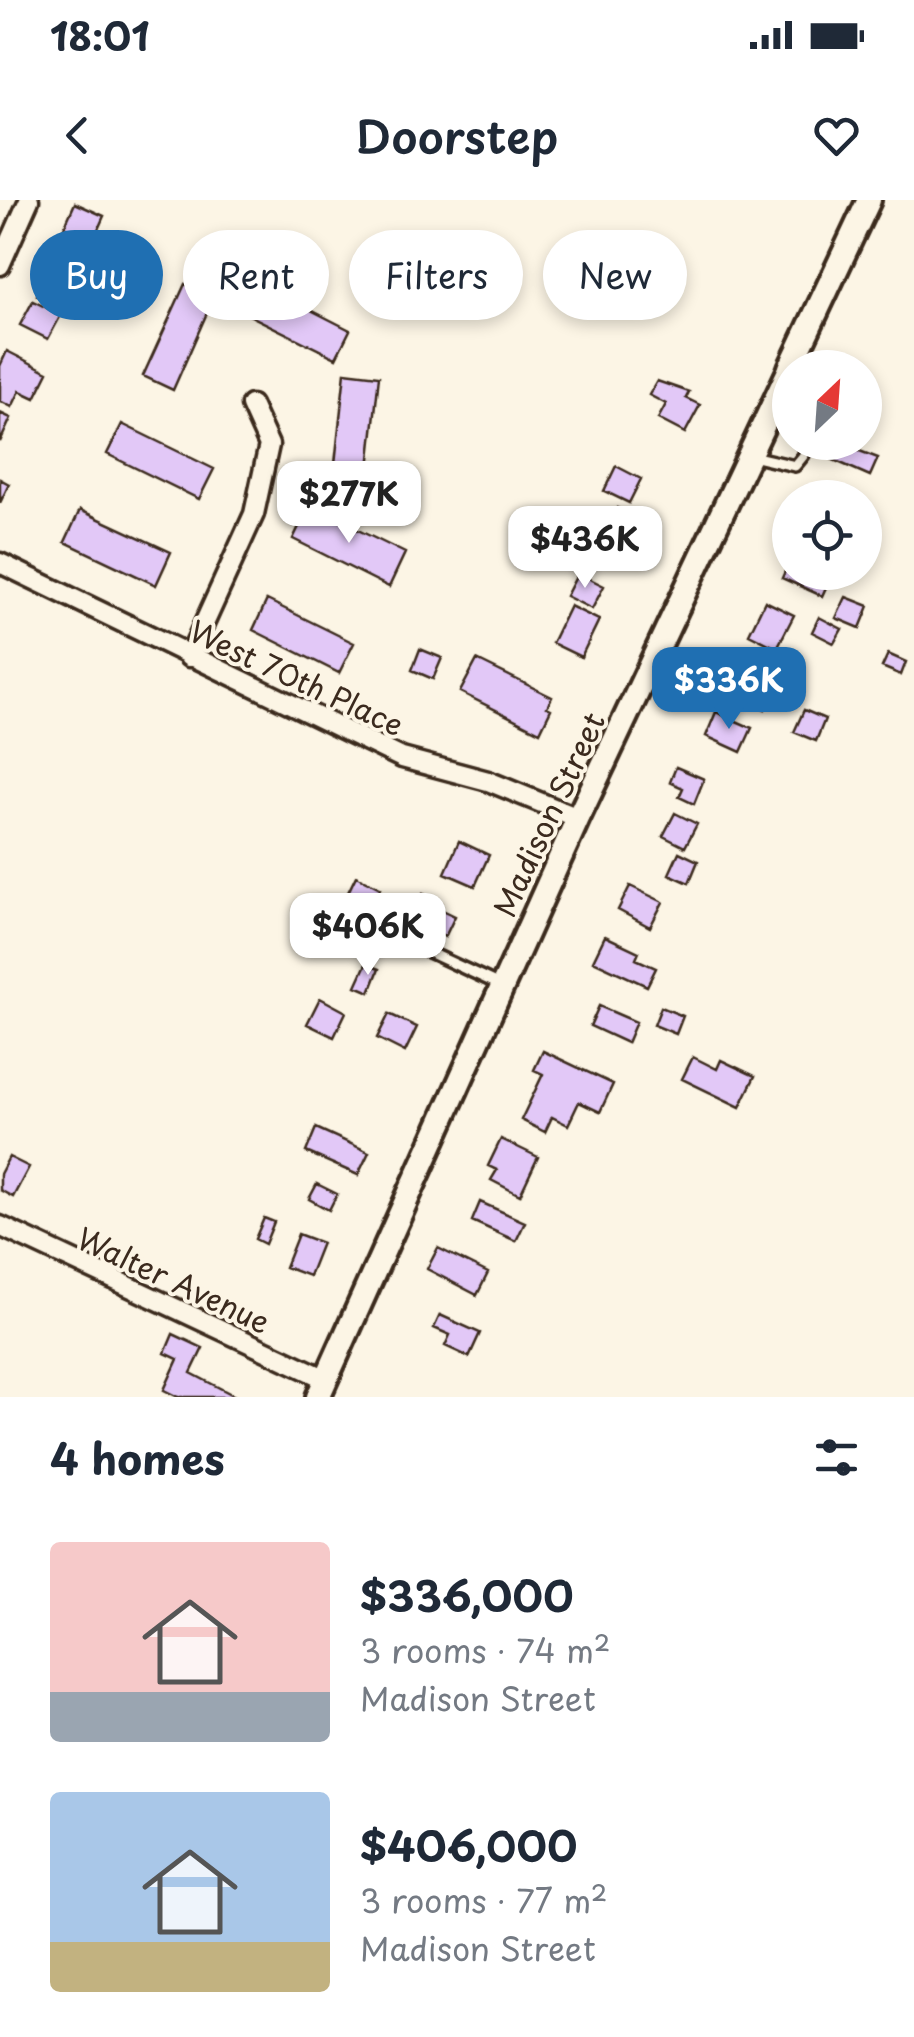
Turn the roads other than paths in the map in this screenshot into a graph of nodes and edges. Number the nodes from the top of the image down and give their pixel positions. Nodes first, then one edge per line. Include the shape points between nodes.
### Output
1 (29, 200) edge
2 (869, 200) edge
3 (2, 256) edge
4 (798, 350) edge
5 (251, 404) dead end
6 (772, 421) edge
7 (749, 456) junction
8 (798, 460) edge
9 (0, 563) edge
10 (189, 657) junction
11 (578, 818) junction
12 (398, 918) dead end
13 (502, 987) junction
14 (0, 1226) edge
15 (322, 1388) edge

1 - 3 street
2 - 4 street, Madison Street
5 - 10 street via 269,444 254,514
6 - 7 street, Madison Street
7 - 8 lane via 795,466
7 - 11 street, Madison Street
9 - 10 street, West 70th Place
10 - 11 street, West 70th Place via 402,758 488,781
11 - 13 street, Madison Street
12 - 13 lane via 418,947
13 - 15 street, Madison Street
14 - 15 street, Walter Avenue

